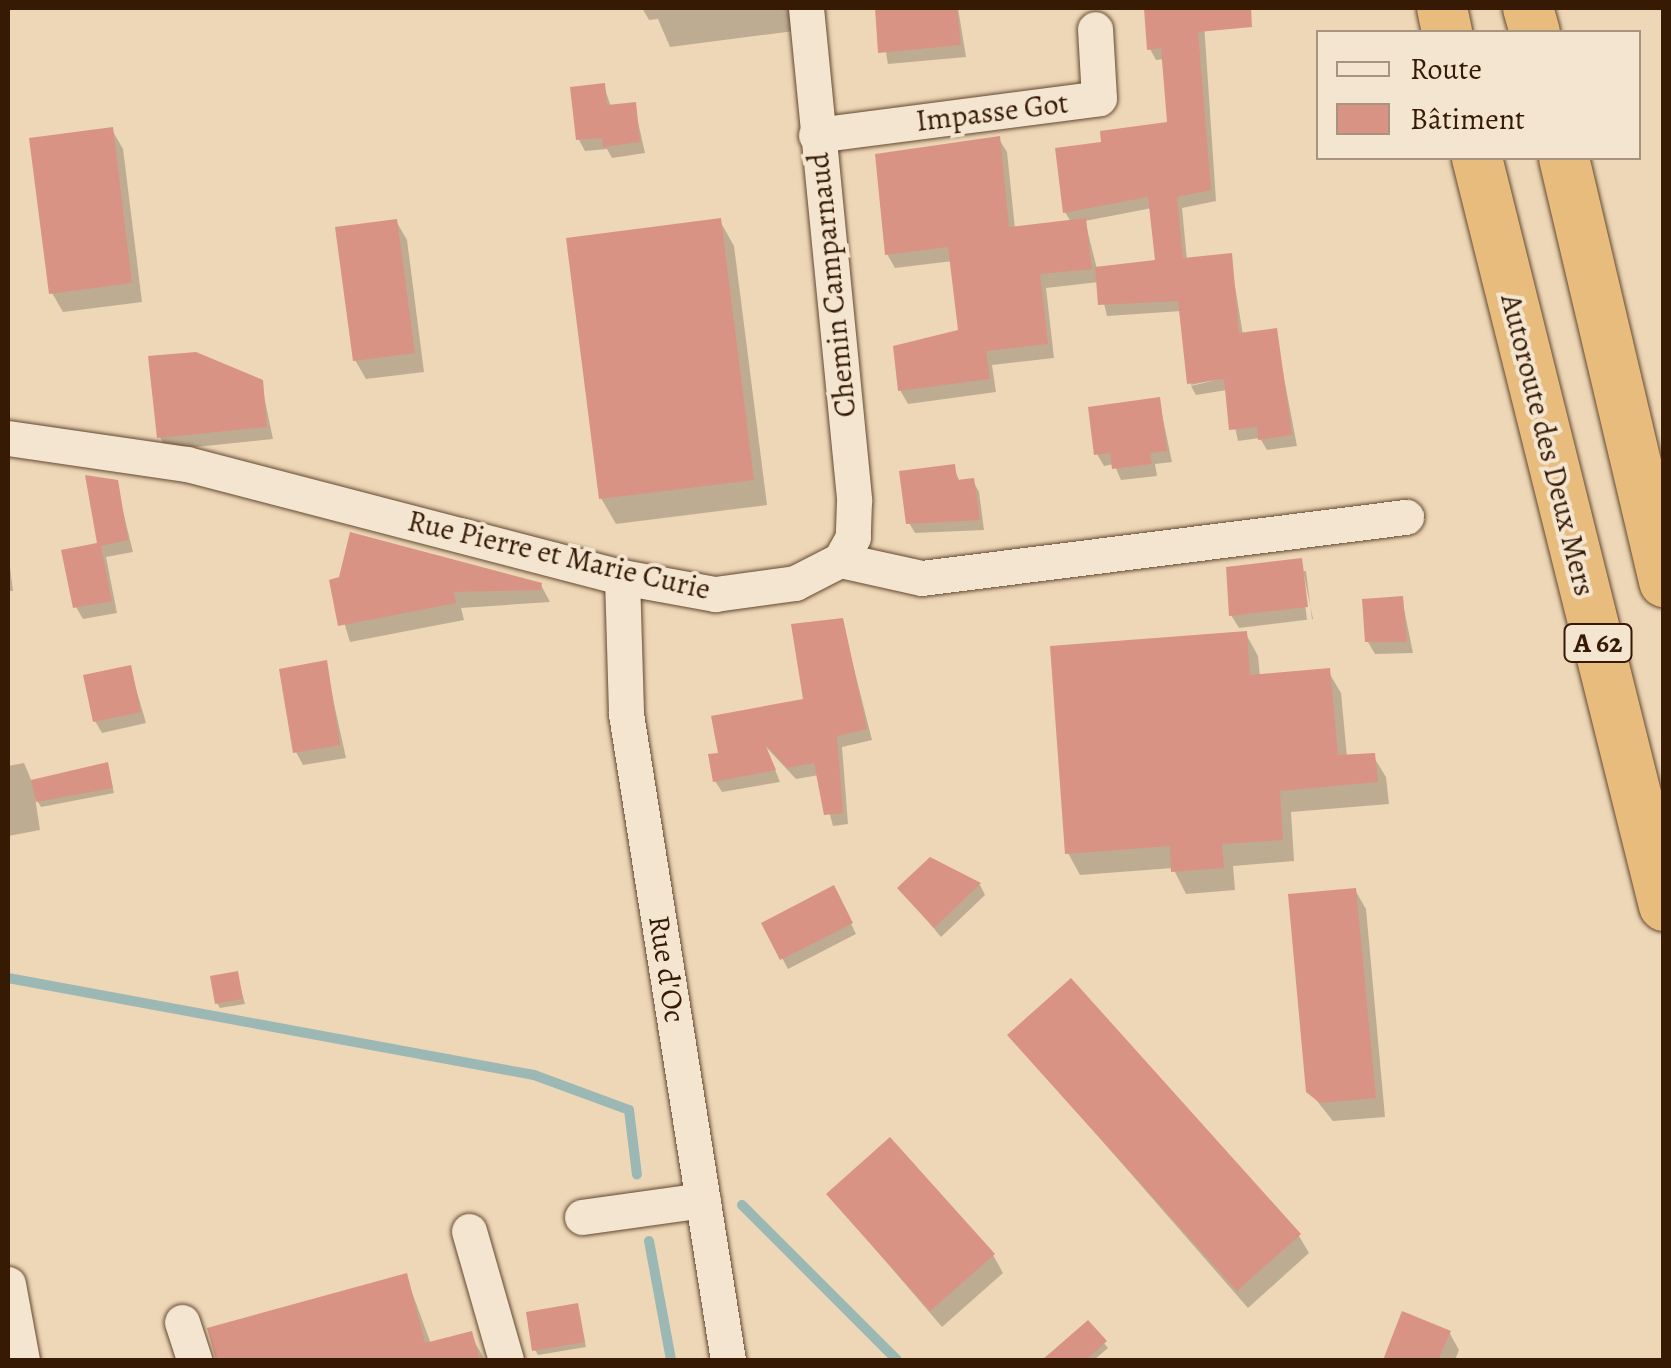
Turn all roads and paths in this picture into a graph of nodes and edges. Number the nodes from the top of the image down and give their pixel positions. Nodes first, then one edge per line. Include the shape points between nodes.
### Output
1 (806, 8) edge
2 (1095, 29) dead end
3 (816, 135) junction
4 (1478, 160) edge
5 (1564, 160) edge
6 (8, 438) edge
7 (1406, 517) dead end
8 (840, 560) junction
9 (622, 577) junction
10 (1664, 582) edge
11 (1664, 906) edge
12 (703, 1200) junction
13 (582, 1217) dead end
14 (469, 1231) dead end
15 (8, 1284) edge
16 (182, 1322) dead end
17 (22, 1360) edge
18 (194, 1360) edge
19 (506, 1360) edge
20 (728, 1360) edge

1 - 3 street, Chemin Camparnaud
2 - 3 street, Impasse Got via 1099,98
3 - 8 street, Chemin Camparnaud via 854,502 853,537
4 - 11 highway, Autoroute des Deux Mers / A 62
5 - 10 highway
6 - 9 street, Rue Pierre et Marie Curie via 187,464
7 - 8 street via 922,578
8 - 9 street, Rue Pierre et Marie Curie via 795,583 715,594
9 - 12 street, Rue d'Oc via 626,714
12 - 13 street
12 - 20 street, Rue d'Oc
14 - 19 street
15 - 17 street
16 - 18 street

